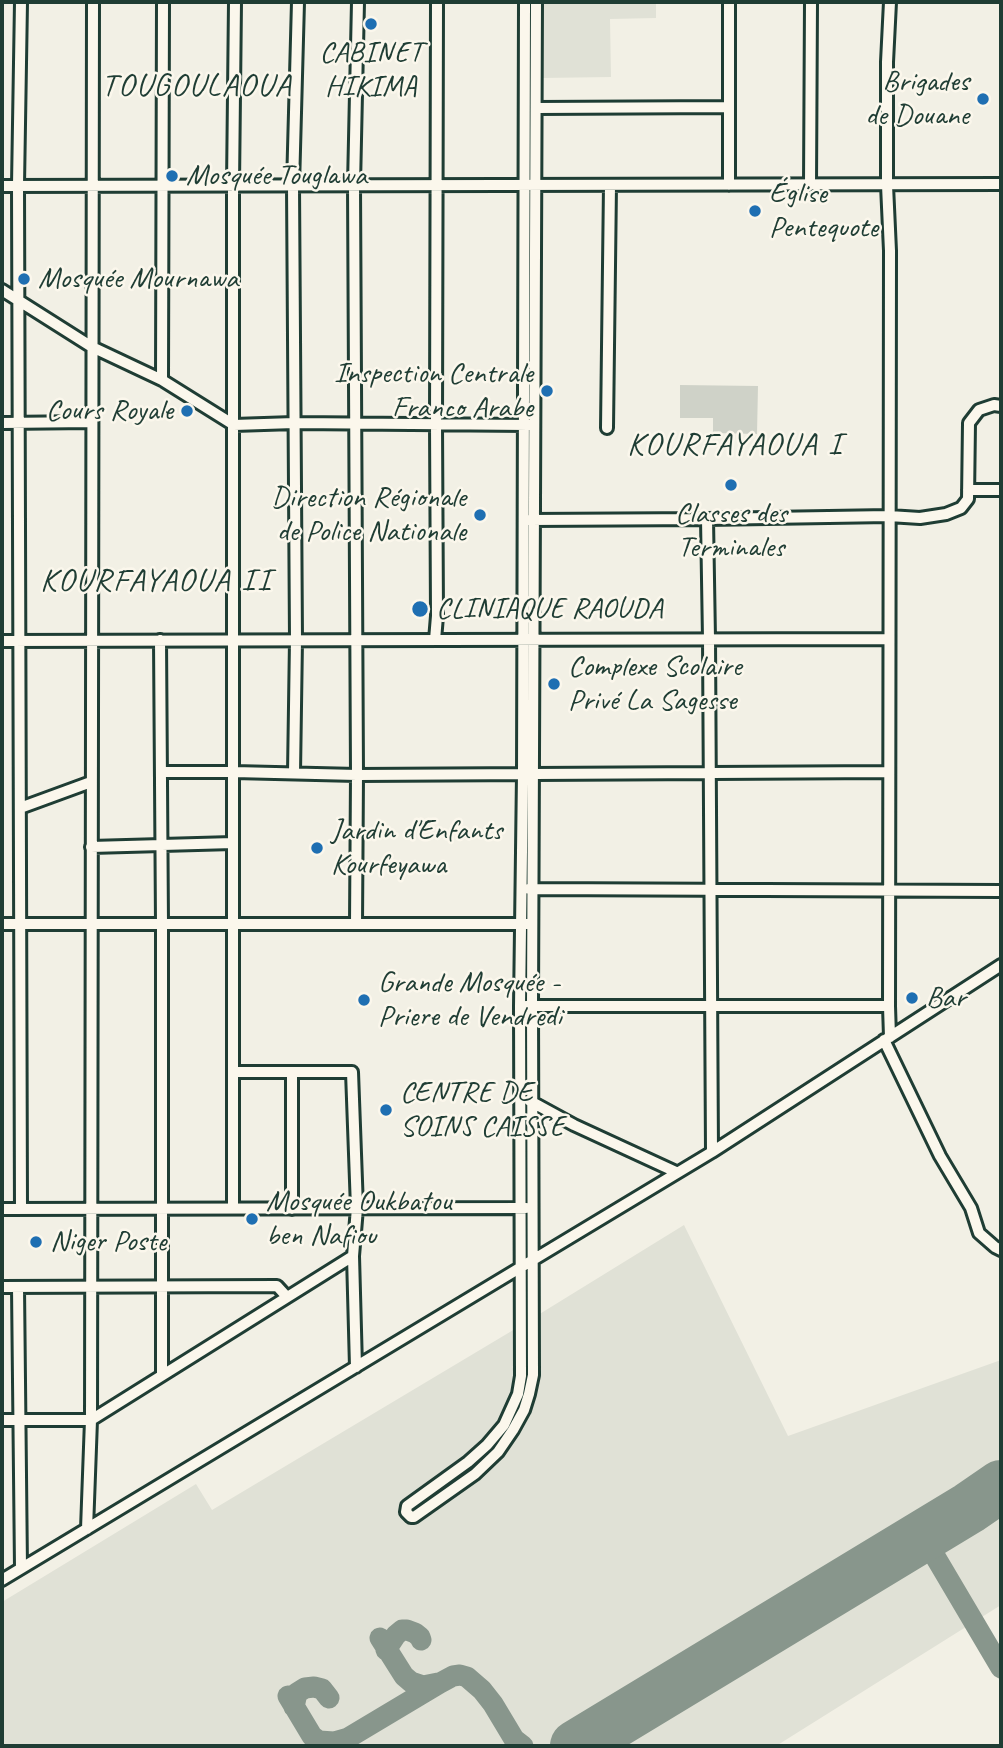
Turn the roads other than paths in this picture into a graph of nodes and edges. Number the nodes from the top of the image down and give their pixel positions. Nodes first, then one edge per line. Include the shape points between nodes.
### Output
1 (20, 2) edge
2 (93, 2) edge
3 (163, 2) edge
4 (235, 2) edge
5 (298, 2) edge
6 (358, 2) edge
7 (438, 2) edge
8 (525, 2) edge
9 (536, 2) edge
10 (729, 2) edge
11 (811, 2) edge
12 (890, 2) edge
13 (729, 107) junction
14 (536, 108) junction
15 (1001, 184) edge
16 (92, 185) junction
17 (162, 185) junction
18 (233, 185) junction
19 (354, 185) junction
20 (437, 185) junction
21 (530, 185) junction
22 (610, 185) junction
23 (729, 185) junction
24 (810, 185) junction
25 (887, 185) junction
26 (2, 186) edge
27 (18, 186) junction
28 (293, 186) junction
29 (2, 290) edge
30 (18, 300) junction
31 (92, 347) junction
32 (162, 380) junction
33 (1001, 405) edge
34 (91, 422) junction
35 (2, 423) edge
36 (19, 423) junction
37 (294, 423) junction
38 (355, 423) junction
39 (436, 424) junction
40 (234, 425) junction
41 (529, 425) junction
42 (607, 428) dead end
43 (968, 490) junction
44 (1001, 490) edge
45 (889, 516) junction
46 (707, 519) junction
47 (529, 520) junction
48 (529, 639) junction
49 (709, 639) junction
50 (889, 639) junction
51 (91, 640) junction
52 (160, 640) junction
53 (234, 640) junction
54 (296, 640) junction
55 (356, 640) junction
56 (435, 640) junction
57 (2, 641) edge
58 (19, 641) junction
59 (161, 772) junction
60 (233, 772) junction
61 (889, 772) junction
62 (710, 773) junction
63 (294, 774) junction
64 (528, 774) junction
65 (357, 775) junction
66 (91, 782) junction
67 (20, 808) junction
68 (233, 843) junction
69 (162, 844) junction
70 (91, 847) junction
71 (528, 889) junction
72 (710, 890) junction
73 (889, 890) junction
74 (1001, 891) edge
75 (2, 924) edge
76 (20, 924) junction
77 (91, 924) junction
78 (162, 924) junction
79 (233, 924) junction
80 (356, 924) junction
81 (527, 924) junction
82 (1001, 965) edge
83 (711, 1005) junction
84 (526, 1006) junction
85 (889, 1006) junction
86 (887, 1039) junction
87 (233, 1072) junction
88 (292, 1072) junction
89 (521, 1097) junction
90 (533, 1103) junction
91 (712, 1152) junction
92 (676, 1172) junction
93 (233, 1208) junction
94 (526, 1208) junction
95 (2, 1209) edge
96 (21, 1209) junction
97 (91, 1209) junction
98 (161, 1209) junction
99 (292, 1209) junction
100 (357, 1209) junction
101 (1001, 1250) edge
102 (353, 1256) junction
103 (533, 1260) junction
104 (521, 1268) junction
105 (2, 1287) edge
106 (18, 1287) junction
107 (91, 1287) junction
108 (161, 1287) junction
109 (288, 1297) junction
110 (356, 1367) junction
111 (162, 1375) junction
112 (2, 1420) edge
113 (19, 1420) junction
114 (91, 1420) junction
115 (87, 1529) junction
116 (21, 1568) junction
117 (2, 1580) edge

1 - 27 street
2 - 16 street
3 - 17 street
4 - 18 street
5 - 28 street
6 - 19 street
7 - 20 street
8 - 21 street
9 - 14 street
10 - 13 street
11 - 24 street
12 - 25 street
13 - 14 street
13 - 23 street
14 - 21 street
15 - 25 street
16 - 17 street
16 - 27 street
16 - 31 street
17 - 18 street
17 - 32 street
18 - 28 street
18 - 40 street
19 - 20 street
19 - 28 street
19 - 38 street
20 - 21 street
20 - 39 street
21 - 22 street
21 - 41 street
22 - 23 street
22 - 42 street
23 - 24 street
24 - 25 street
25 - 45 street
26 - 27 street
27 - 30 street
28 - 37 street
29 - 30 street
30 - 31 street
30 - 36 street
31 - 32 street
31 - 34 street
32 - 40 street
33 - 43 street via 979,410 969,423
34 - 36 street
34 - 51 street
35 - 36 street
36 - 58 street
37 - 38 street
37 - 40 street
37 - 54 street
38 - 39 street
38 - 55 street
39 - 41 street
39 - 56 street
40 - 53 street
41 - 47 street
43 - 44 street
43 - 45 street via 961,508 947,514
45 - 46 street
45 - 50 street
46 - 47 street
46 - 49 street
47 - 48 street
48 - 49 street
48 - 56 street
48 - 64 street
49 - 50 street
49 - 62 street
50 - 61 street
51 - 52 street
51 - 58 street
51 - 66 street
52 - 53 street
52 - 59 street
53 - 54 street
53 - 60 street
54 - 55 street
54 - 63 street
55 - 56 street
55 - 65 street
57 - 58 street
58 - 67 street
59 - 60 street
59 - 69 street
60 - 63 street
60 - 68 street
61 - 62 street
61 - 73 street
62 - 64 street
62 - 72 street
63 - 65 street
64 - 65 street
64 - 71 street
65 - 80 street
66 - 67 street
66 - 70 street
67 - 76 street
68 - 69 street
68 - 79 street
69 - 70 street
69 - 78 street
70 - 77 street
71 - 72 street
71 - 81 street
72 - 73 street
72 - 83 street
73 - 74 street
73 - 85 street
75 - 76 street
76 - 77 street
76 - 96 street
77 - 78 street
77 - 97 street
78 - 79 street
78 - 98 street
79 - 80 street
79 - 87 street
80 - 81 street
81 - 84 street
82 - 86 street
83 - 84 street
83 - 85 street
83 - 91 street
84 - 89 street
84 - 90 street
85 - 86 street
86 - 91 street
86 - 101 street via 979,1233
87 - 88 street
87 - 93 street
88 - 99 street
88 - 100 street via 352,1072
89 - 90 street
89 - 94 street
90 - 92 street
90 - 94 street
91 - 92 street
92 - 103 street
93 - 98 street
93 - 99 street
94 - 100 street
94 - 103 street
94 - 104 street
95 - 96 street
96 - 97 street
97 - 98 street
97 - 107 street
98 - 108 street
99 - 100 street
100 - 102 street
102 - 109 street
102 - 110 street
103 - 104 street
103 - 104 street via 533,1375 524,1410 498,1452 475,1474 414,1517 408,1516 407,1506 487,1446 512,1409 521,1376
104 - 110 street
105 - 106 street
106 - 107 street
106 - 113 street
107 - 108 street
107 - 114 street
108 - 109 street via 277,1286
108 - 111 street
109 - 111 street
110 - 115 street
111 - 114 street
112 - 113 street
113 - 114 street
113 - 116 street
114 - 115 street
115 - 116 street
116 - 117 street

